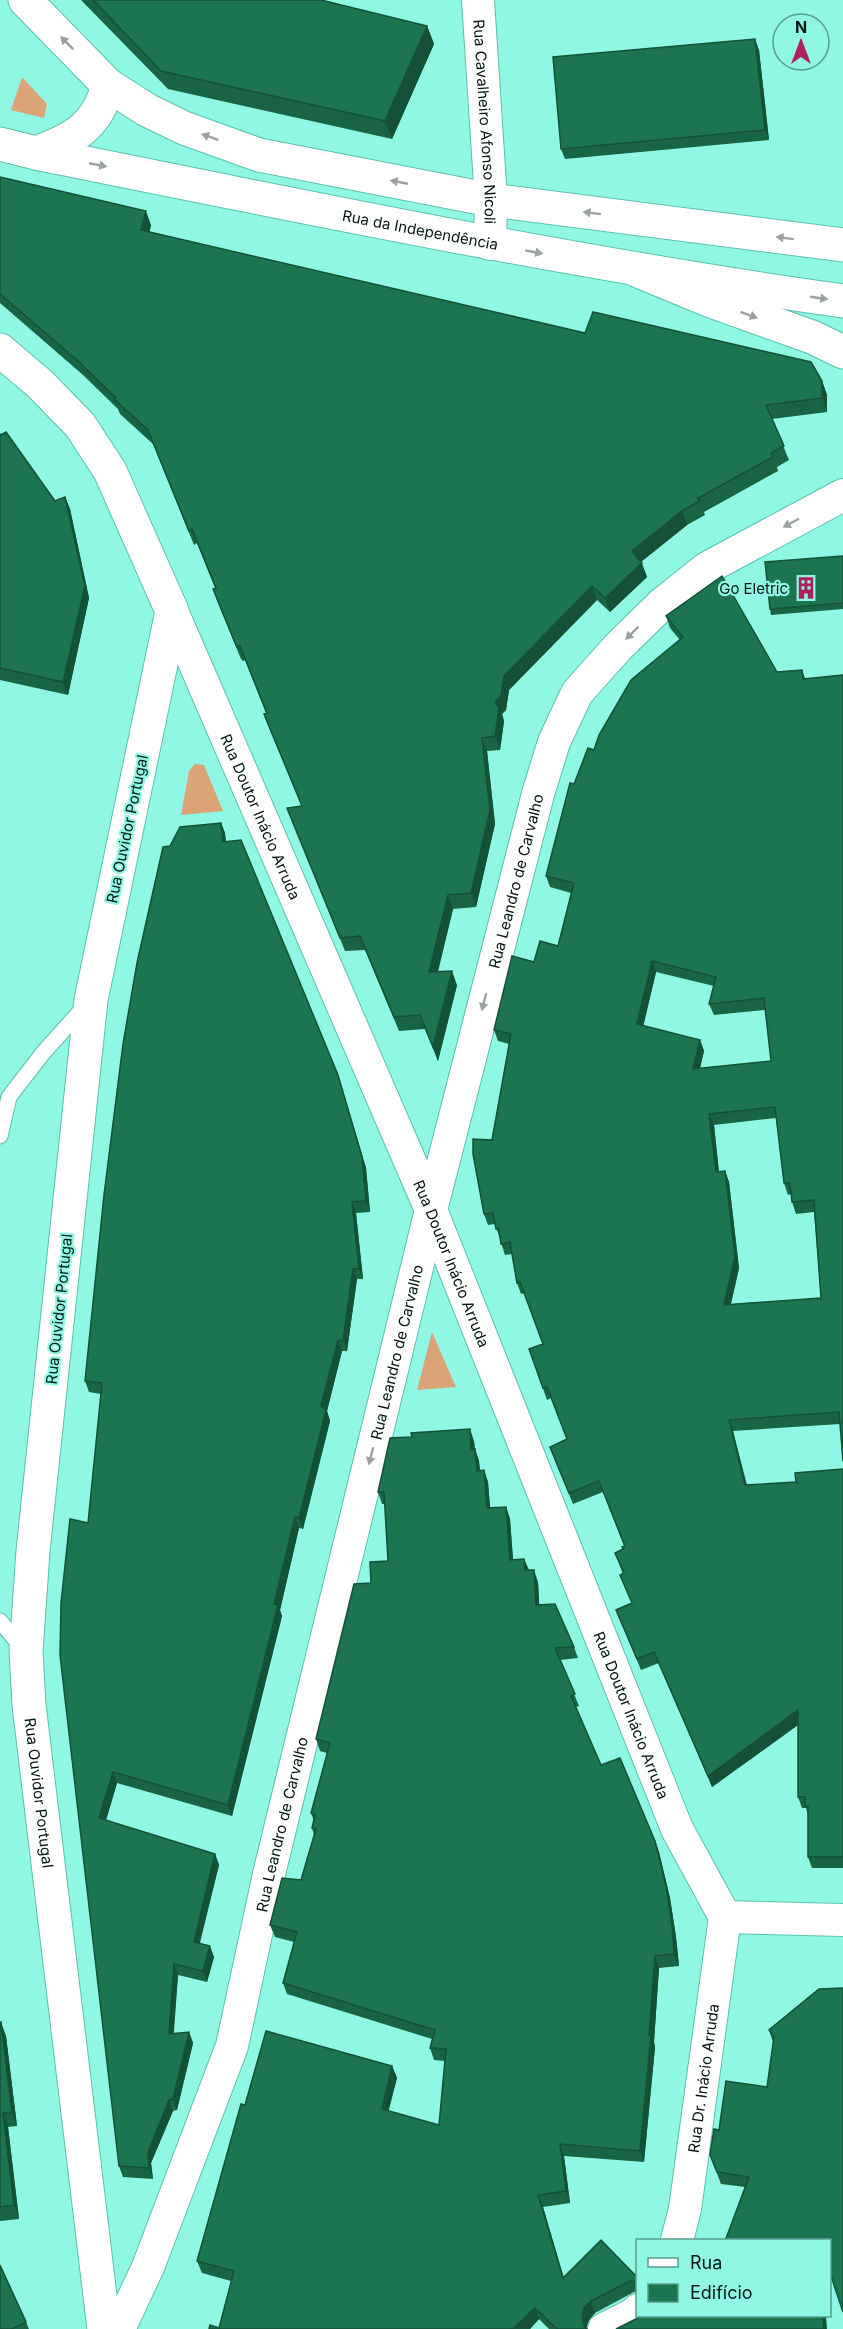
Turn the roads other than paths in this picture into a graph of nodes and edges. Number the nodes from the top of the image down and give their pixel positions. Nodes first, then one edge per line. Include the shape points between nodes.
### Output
1 (25, 0) edge
2 (478, 0) edge
3 (108, 85) junction
4 (0, 144) edge
5 (36, 153) junction
6 (491, 200) junction
7 (490, 244) junction
8 (843, 245) edge
9 (636, 270) junction
10 (843, 301) edge
11 (0, 350) edge
12 (843, 352) edge
13 (843, 495) edge
14 (172, 611) junction
15 (92, 1000) junction
16 (0, 1137) edge
17 (431, 1210) junction
18 (0, 1621) edge
19 (26, 1652) junction
20 (725, 1917) junction
21 (843, 1920) edge
22 (678, 2239) edge
23 (636, 2312) edge
24 (104, 2329) edge
25 (119, 2329) edge
26 (604, 2329) edge

3 -> 1 main road
2 - 6 street, Rua Cavalheiro Afonso Nicoli
3 - 5 main road via 104,102 82,130 64,143
6 -> 3 main road via 259,155 184,128
4 - 5 main road, Rua da Independência
5 -> 7 main road, Rua da Independência
6 - 7 street, Rua Cavalheiro Afonso Nicoli
8 -> 6 main road
7 -> 9 main road, Rua da Independência
9 -> 10 main road, Rua da Independência
9 -> 12 main road
11 - 14 main road via 40,384 86,434 110,471
13 -> 17 street, Rua Leandro de Carvalho via 707,568 656,610 578,693 554,742 538,794
14 - 15 main road, Rua Ouvidor Portugal
14 - 17 street, Rua Doutor Inácio Arruda
15 - 16 lane via 9,1097
15 - 19 main road, Rua Ouvidor Portugal via 33,1551
17 - 20 street, Rua Doutor Inácio Arruda via 677,1829
17 -> 25 street, Rua Leandro de Carvalho via 269,1874 232,2046 148,2267
18 - 19 lane
19 - 24 main road, Rua Ouvidor Portugal via 29,1705
20 - 21 street
20 - 22 street, Rua Dr. Inácio Arruda via 685,2209
23 - 26 street

